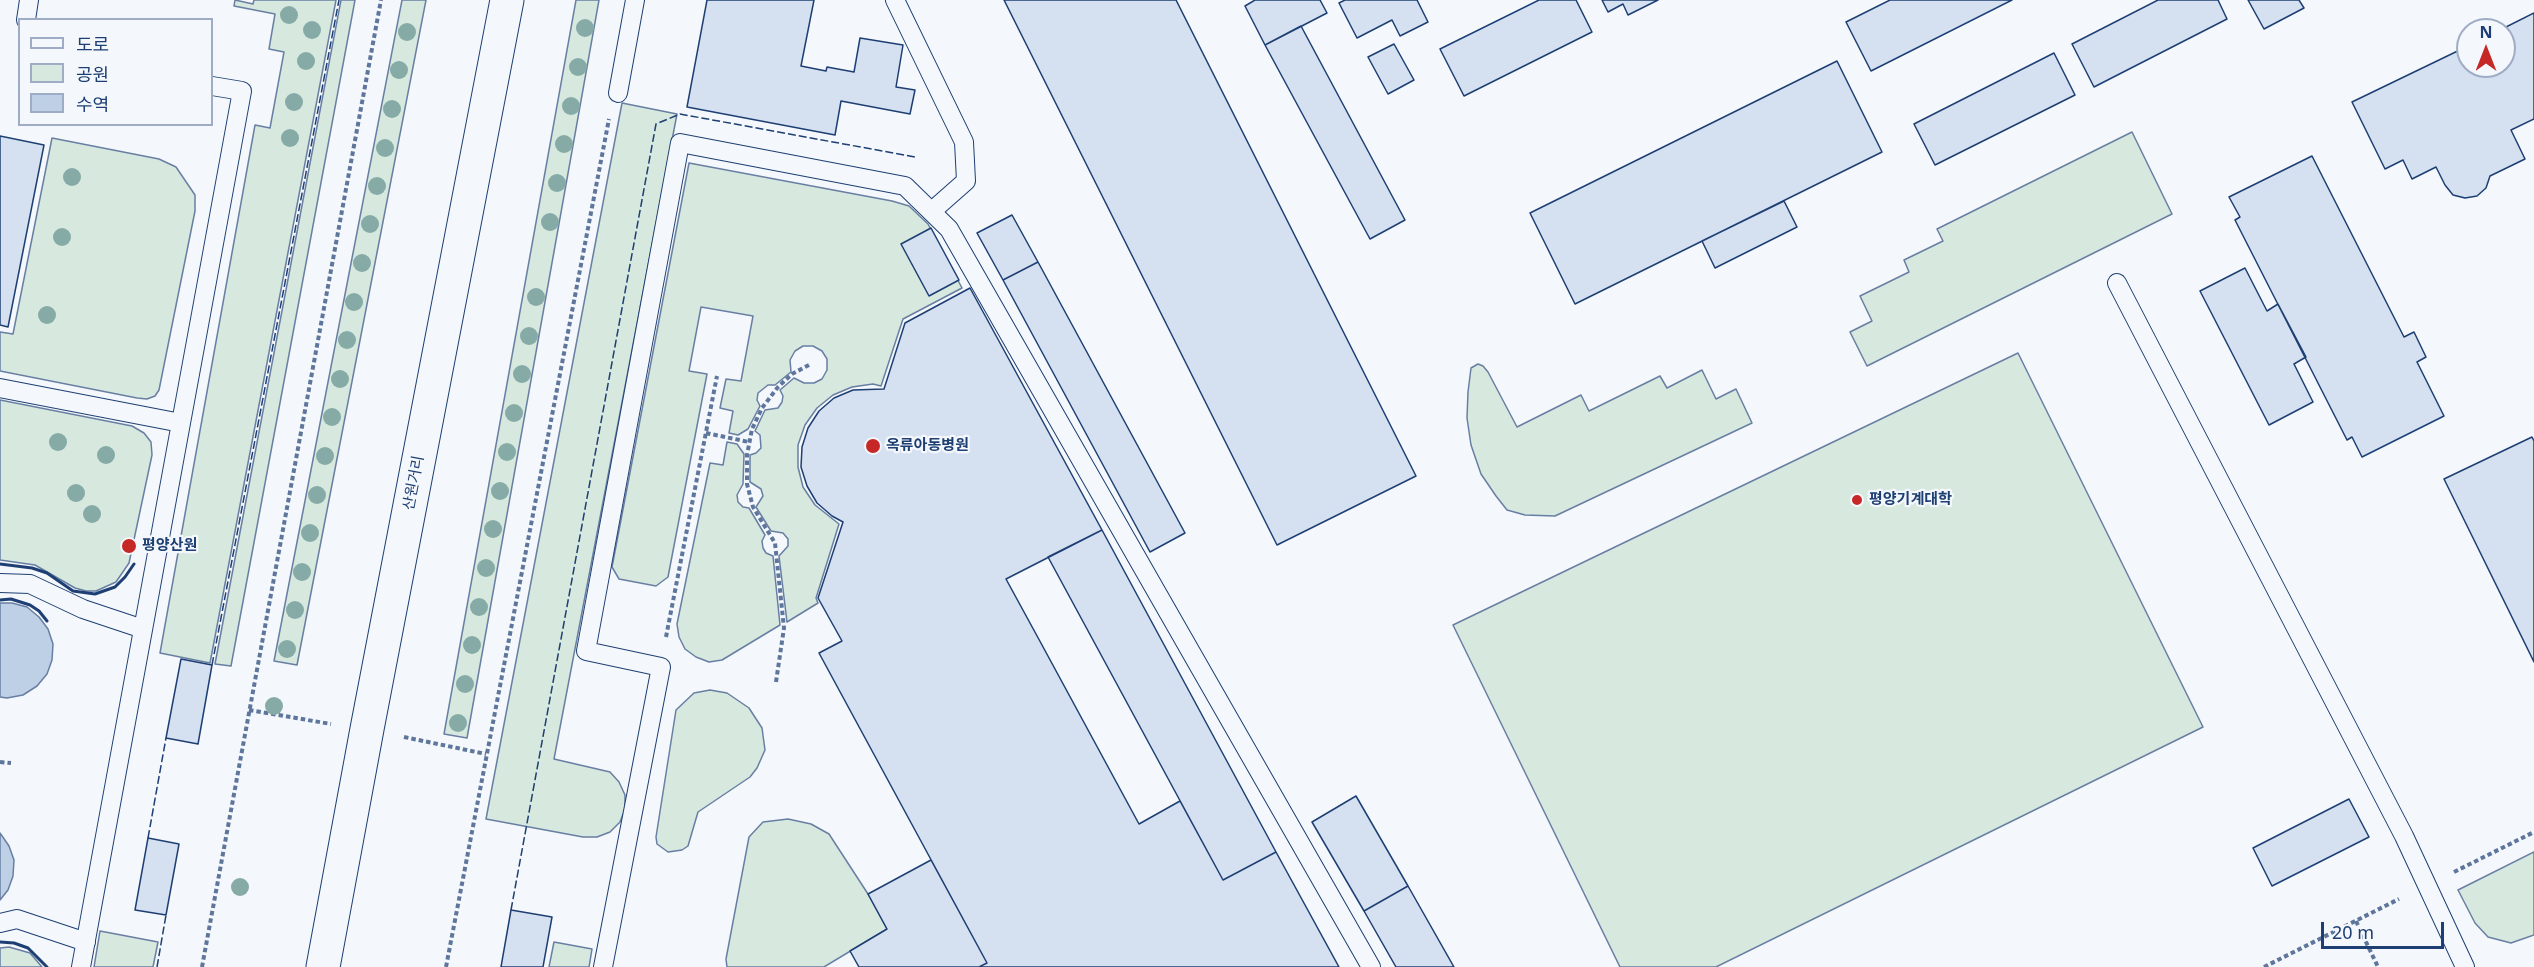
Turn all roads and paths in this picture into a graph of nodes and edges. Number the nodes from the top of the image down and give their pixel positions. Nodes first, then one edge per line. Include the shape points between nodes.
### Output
1 (29, 0) edge
2 (381, 0) edge
3 (507, 0) edge
4 (635, 0) edge
5 (895, 0) edge
6 (26, 18) edge
7 (213, 86) edge
8 (618, 93) joint
9 (932, 212) junction
10 (2117, 283) dead end
11 (809, 365) dead end
12 (717, 376) dead end
13 (0, 388) edge
14 (181, 423) junction
15 (705, 434) junction
16 (749, 442) junction
17 (0, 583) edge
18 (143, 629) junction
19 (661, 667) junction
20 (776, 682) dead end
21 (0, 762) edge
22 (11, 763) dead end
23 (2356, 921) dead end
24 (0, 923) edge
25 (86, 942) junction
26 (81, 967) edge
27 (202, 967) edge
28 (323, 967) edge
29 (446, 967) edge
30 (603, 967) edge
31 (1371, 967) edge
32 (2378, 967) edge
33 (2465, 967) edge

1 - 6 lane
2 - 27 path
3 - 28 main road, 산원거리
4 - 8 lane
5 - 9 lane via 964,142 966,181
7 - 14 lane via 242,91
8 - 29 path via 611,112
9 - 19 lane via 905,186 680,143 586,651
9 - 31 lane via 949,229
10 - 33 lane via 2404,836
11 - 16 path via 777,387 762,408
12 - 15 path
13 - 14 lane
14 - 18 lane
15 - 16 path
15 - 19 path
16 - 20 path via 747,484 753,507 775,543 784,628
17 - 18 lane via 30,584 83,609
18 - 25 lane
19 - 30 lane
21 - 22 path
23 - 32 path
24 - 25 lane via 17,919
25 - 26 lane

